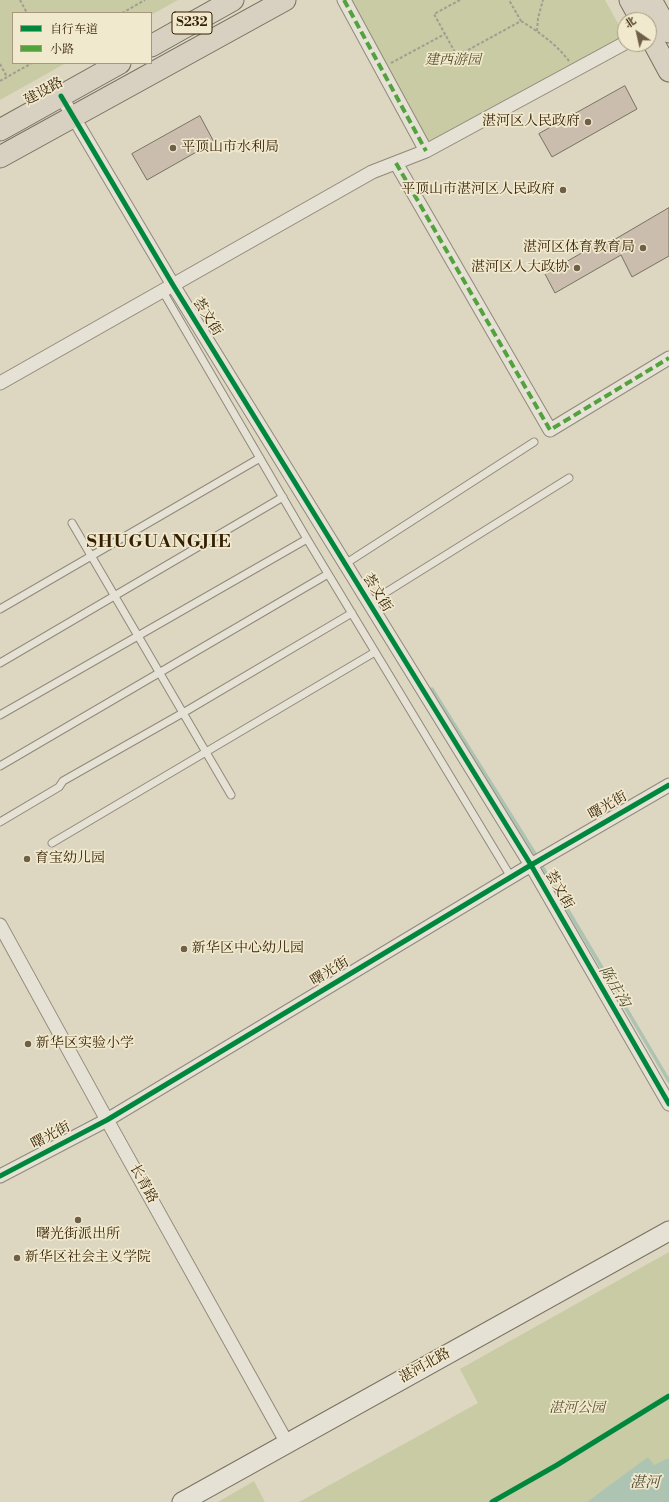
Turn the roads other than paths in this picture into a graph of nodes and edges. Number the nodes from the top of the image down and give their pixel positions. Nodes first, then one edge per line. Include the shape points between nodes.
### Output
1 (233, 0) edge
2 (285, 0) edge
3 (344, 0) edge
4 (630, 0) edge
5 (652, 0) edge
6 (637, 12) edge
7 (658, 29) edge
8 (152, 45) edge
9 (617, 47) edge
10 (118, 64) edge
11 (669, 71) edge
12 (61, 96) junction
13 (73, 116) junction
14 (0, 130) edge
15 (426, 151) junction
16 (0, 156) edge
17 (396, 162) junction
18 (167, 288) junction
19 (669, 358) edge
20 (0, 383) edge
21 (534, 442) dead end
22 (260, 458) junction
23 (569, 478) dead end
24 (283, 497) junction
25 (72, 523) dead end
26 (307, 539) junction
27 (92, 556) junction
28 (345, 564) junction
29 (328, 574) junction
30 (114, 596) junction
31 (369, 603) junction
32 (0, 609) edge
33 (352, 613) junction
34 (138, 636) junction
35 (375, 652) junction
36 (0, 663) edge
37 (159, 672) junction
38 (183, 713) junction
39 (0, 716) edge
40 (206, 752) junction
41 (0, 766) edge
42 (669, 785) edge
43 (231, 795) dead end
44 (0, 822) edge
45 (52, 843) dead end
46 (538, 861) junction
47 (511, 877) junction
48 (0, 924) edge
49 (669, 1104) edge
50 (107, 1120) junction
51 (0, 1176) edge
52 (669, 1231) edge
53 (287, 1443) junction
54 (182, 1502) edge

1 - 8 main road, S232
2 - 13 main road, S232
3 - 15 street
4 - 6 main road
5 - 7 main road
7 - 11 main road
9 - 15 street
10 - 12 main road, 建设路
12 - 13 street, 荟文街
12 - 14 main road, 建设路
13 - 16 main road, S232
13 - 18 street, 荟文街
15 - 17 street
17 - 18 street via 372,172
17 - 19 street via 550,430
18 - 20 street
18 - 22 lane
18 - 28 street, 荟文街
21 - 28 lane
22 - 24 lane
22 - 27 lane
23 - 31 lane
24 - 26 lane
24 - 30 lane
25 - 27 lane
26 - 29 lane
26 - 34 lane
27 - 30 lane
27 - 32 lane
28 - 31 street, 荟文街
29 - 33 lane
29 - 37 lane
30 - 34 lane
30 - 36 lane
31 - 46 street, 荟文街
33 - 35 lane
33 - 38 lane
34 - 37 lane
34 - 39 lane
35 - 40 lane
35 - 47 lane
37 - 38 lane
37 - 41 lane
38 - 40 lane
38 - 44 lane via 63,781 59,787
40 - 43 lane
40 - 45 lane
42 - 46 street, 曙光街
46 - 47 street, 曙光街
46 - 49 street, 荟文街
47 - 50 street, 曙光街
48 - 50 street, 长青路
50 - 51 street, 曙光街
50 - 53 street, 长青路
52 - 53 street, 湛河北路
53 - 54 street, 湛河北路

